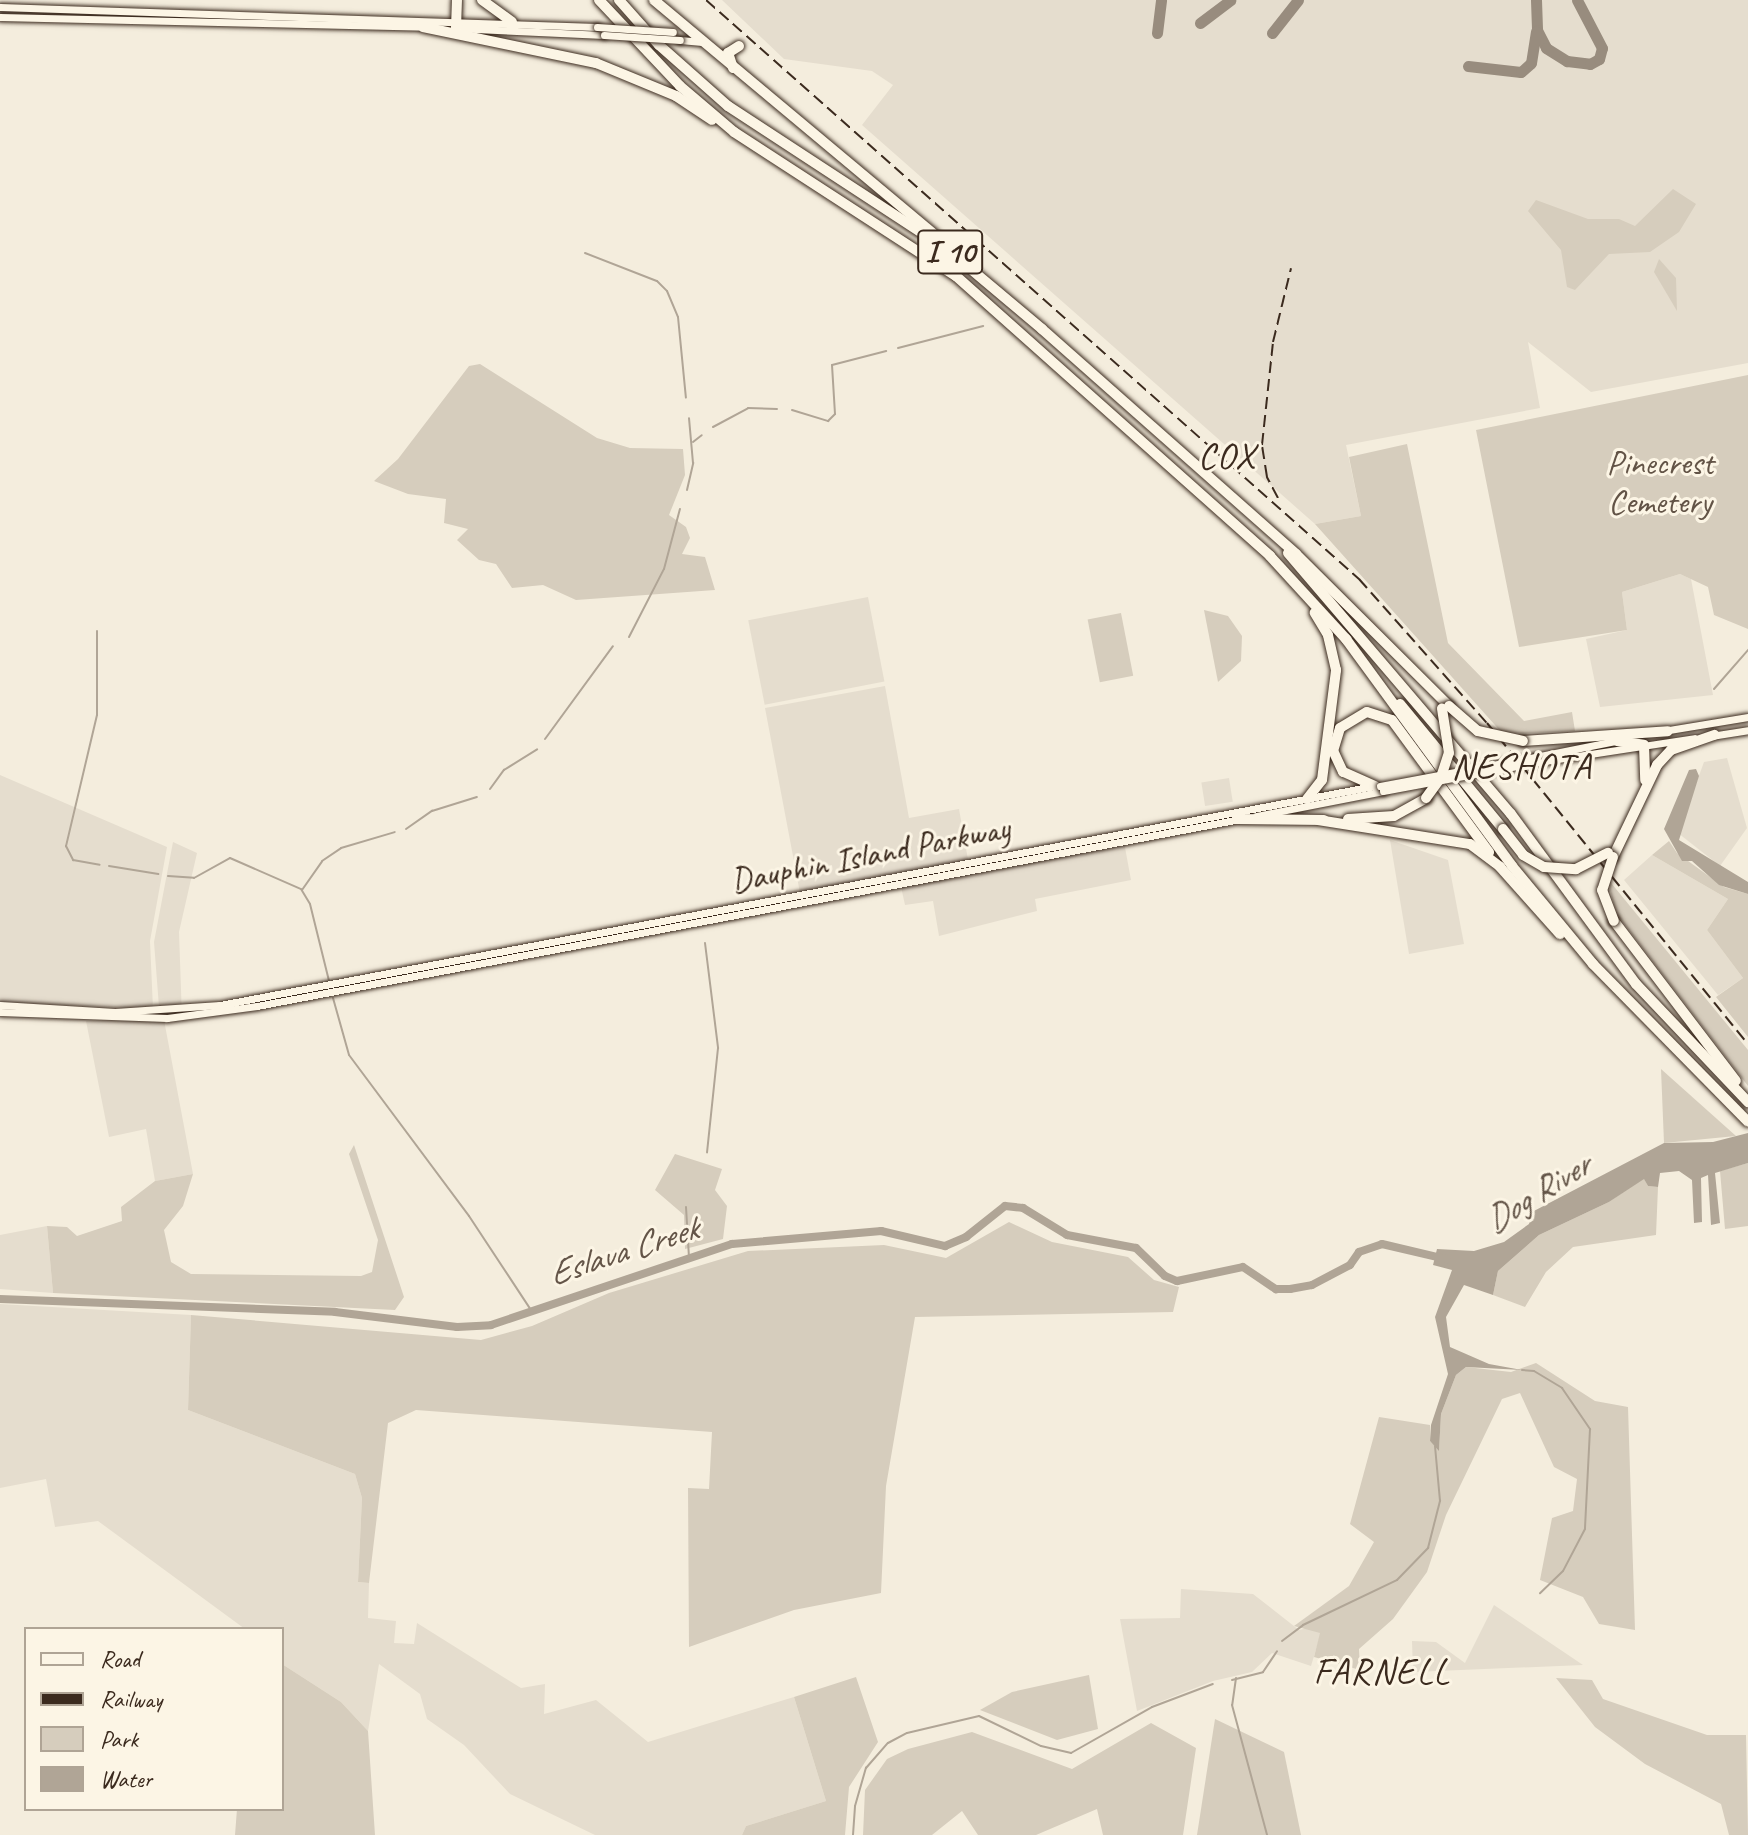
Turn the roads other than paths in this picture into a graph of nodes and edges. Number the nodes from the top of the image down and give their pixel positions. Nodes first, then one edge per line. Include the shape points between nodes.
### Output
1 (457, 0) edge
2 (482, 0) edge
3 (599, 0) edge
4 (619, 0) edge
5 (654, 0) edge
6 (0, 7) edge
7 (0, 17) edge
8 (512, 22) junction
9 (456, 24) junction
10 (423, 27) junction
11 (699, 38) junction
12 (739, 46) dead end
13 (777, 106) junction
14 (734, 132) junction
15 (948, 250) junction
16 (1265, 528) junction
17 (1300, 588) junction
18 (1371, 674) junction
19 (1445, 708) junction
20 (1748, 717) edge
21 (1748, 730) edge
22 (1668, 731) junction
23 (1714, 735) junction
24 (1613, 741) junction
25 (1644, 745) junction
26 (1323, 746) junction
27 (1536, 759) junction
28 (1379, 788) junction
29 (1644, 790) junction
30 (1324, 796) junction
31 (1307, 799) junction
32 (1238, 819) junction
33 (1318, 820) junction
34 (1610, 855) junction
35 (1500, 867) junction
36 (1593, 964) junction
37 (0, 1005) edge
38 (0, 1012) edge
39 (1748, 1101) edge
40 (1747, 1121) edge

1 - 9 highway
2 - 8 highway
3 - 14 highway, I 10 via 680,86
4 - 15 highway, I 10 via 659,45 728,106
5 - 11 highway
6 - 9 main road
7 - 10 main road
8 - 9 main road
8 - 11 main road, bridge
9 - 10 main road
9 - 11 main road, bridge
10 - 14 highway via 596,63 676,96
11 - 13 highway
12 - 13 highway via 728,53 729,64
13 - 15 highway
14 - 17 highway, I 10 via 956,276 1215,503
15 - 16 highway, I 10
16 - 19 highway via 1414,669
16 - 39 highway, I 10 via 1511,814 1636,984
17 - 18 highway, I 10
17 - 26 highway via 1328,635 1335,659
18 - 34 highway, bridge via 1523,855 1544,867 1576,869
18 - 36 highway, I 10 via 1512,866
19 - 22 highway, bridge via 1478,731 1523,741
19 - 33 highway, bridge via 1449,753 1426,798 1394,816
20 - 22 main road, Dauphin Island Parkway
21 - 23 main road, Dauphin Island Parkway
22 - 24 main road, Dauphin Island Parkway
23 - 25 main road, Dauphin Island Parkway
23 - 29 highway via 1671,750
24 - 25 highway
24 - 27 main road, Dauphin Island Parkway
25 - 27 main road, Dauphin Island Parkway
25 - 29 highway
26 - 30 highway
26 - 31 highway via 1320,787
27 - 28 main road, Dauphin Island Parkway, bridge
28 - 30 main road, Dauphin Island Parkway
28 - 32 main road, Dauphin Island Parkway
28 - 35 highway via 1343,772 1333,751 1340,728 1367,712 1392,720
29 - 34 highway
30 - 31 main road, Dauphin Island Parkway
31 - 37 main road, Dauphin Island Parkway via 220,1005 115,1012
32 - 33 highway
32 - 38 main road, Dauphin Island Parkway via 249,1007 160,1018
33 - 35 highway via 1456,840
34 - 39 highway, bridge via 1602,890 1614,921
35 - 36 highway
36 - 40 highway, I 10

